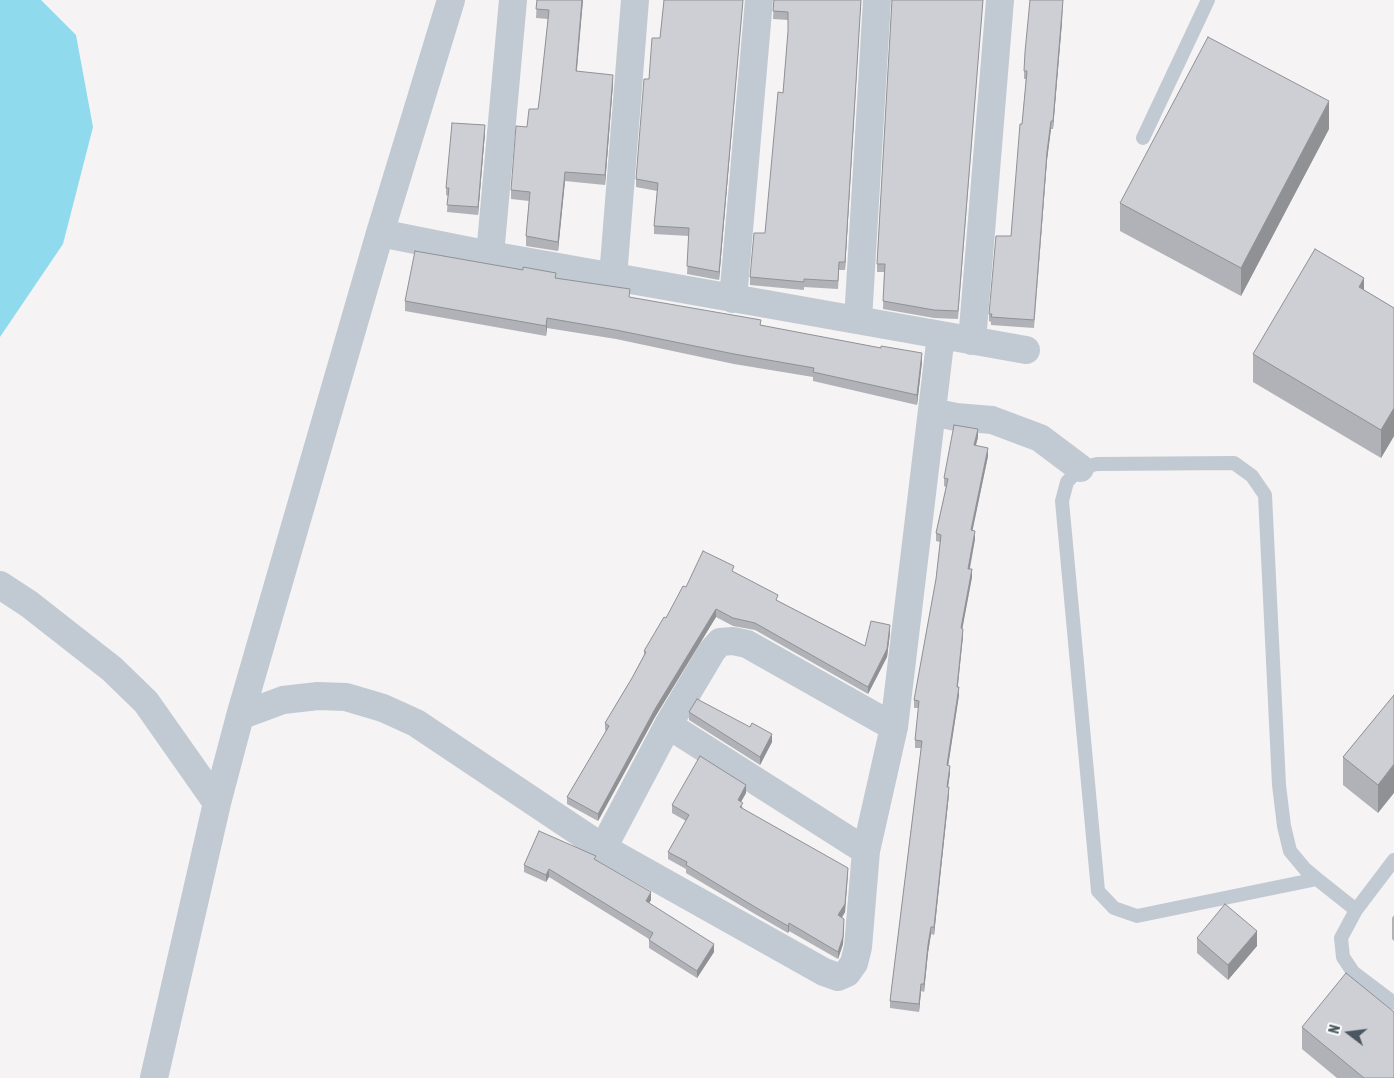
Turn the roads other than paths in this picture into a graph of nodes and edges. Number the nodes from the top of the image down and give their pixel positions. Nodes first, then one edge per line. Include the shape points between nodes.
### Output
1 (451, 0) edge
2 (513, 0) edge
3 (635, 0) edge
4 (759, 0) edge
5 (877, 0) edge
6 (1000, 0) edge
7 (1208, 0) edge
8 (1143, 138) dead end
9 (380, 234) junction
10 (490, 255) junction
11 (613, 277) junction
12 (733, 298) junction
13 (858, 320) junction
14 (942, 335) junction
15 (972, 341) junction
16 (1026, 350) dead end
17 (932, 412) junction
18 (1080, 468) junction
19 (0, 585) edge
20 (240, 716) junction
21 (668, 724) junction
22 (894, 727) junction
23 (217, 803) junction
24 (603, 848) junction
25 (866, 851) junction
26 (1394, 860) edge
27 (1317, 879) junction
28 (1356, 910) junction
29 (1394, 1003) edge
30 (154, 1078) edge

1 - 9 street
2 - 10 street
3 - 11 street
4 - 12 street
5 - 13 street
6 - 15 street
7 - 8 lane
9 - 10 street
9 - 20 street
10 - 11 street
11 - 12 street
12 - 13 street
13 - 14 street
14 - 15 street
14 - 17 street
15 - 16 street
17 - 18 street via 992,420 1040,438
17 - 22 street
18 - 27 lane via 1097,464 1234,463 1252,476 1265,495 1284,826 1290,850
18 - 27 lane via 1067,482 1062,501 1098,891 1114,908 1137,916
19 - 23 street via 112,669 146,702
20 - 23 street
20 - 24 street via 283,700 318,696 346,697 383,708 416,722
21 - 22 street via 712,651 720,642 733,641 747,644
21 - 24 street
21 - 25 street
22 - 25 street
23 - 30 street
24 - 25 street via 838,977 847,974 858,947
26 - 28 lane
27 - 28 lane
28 - 29 lane via 1341,938 1343,957 1353,972

